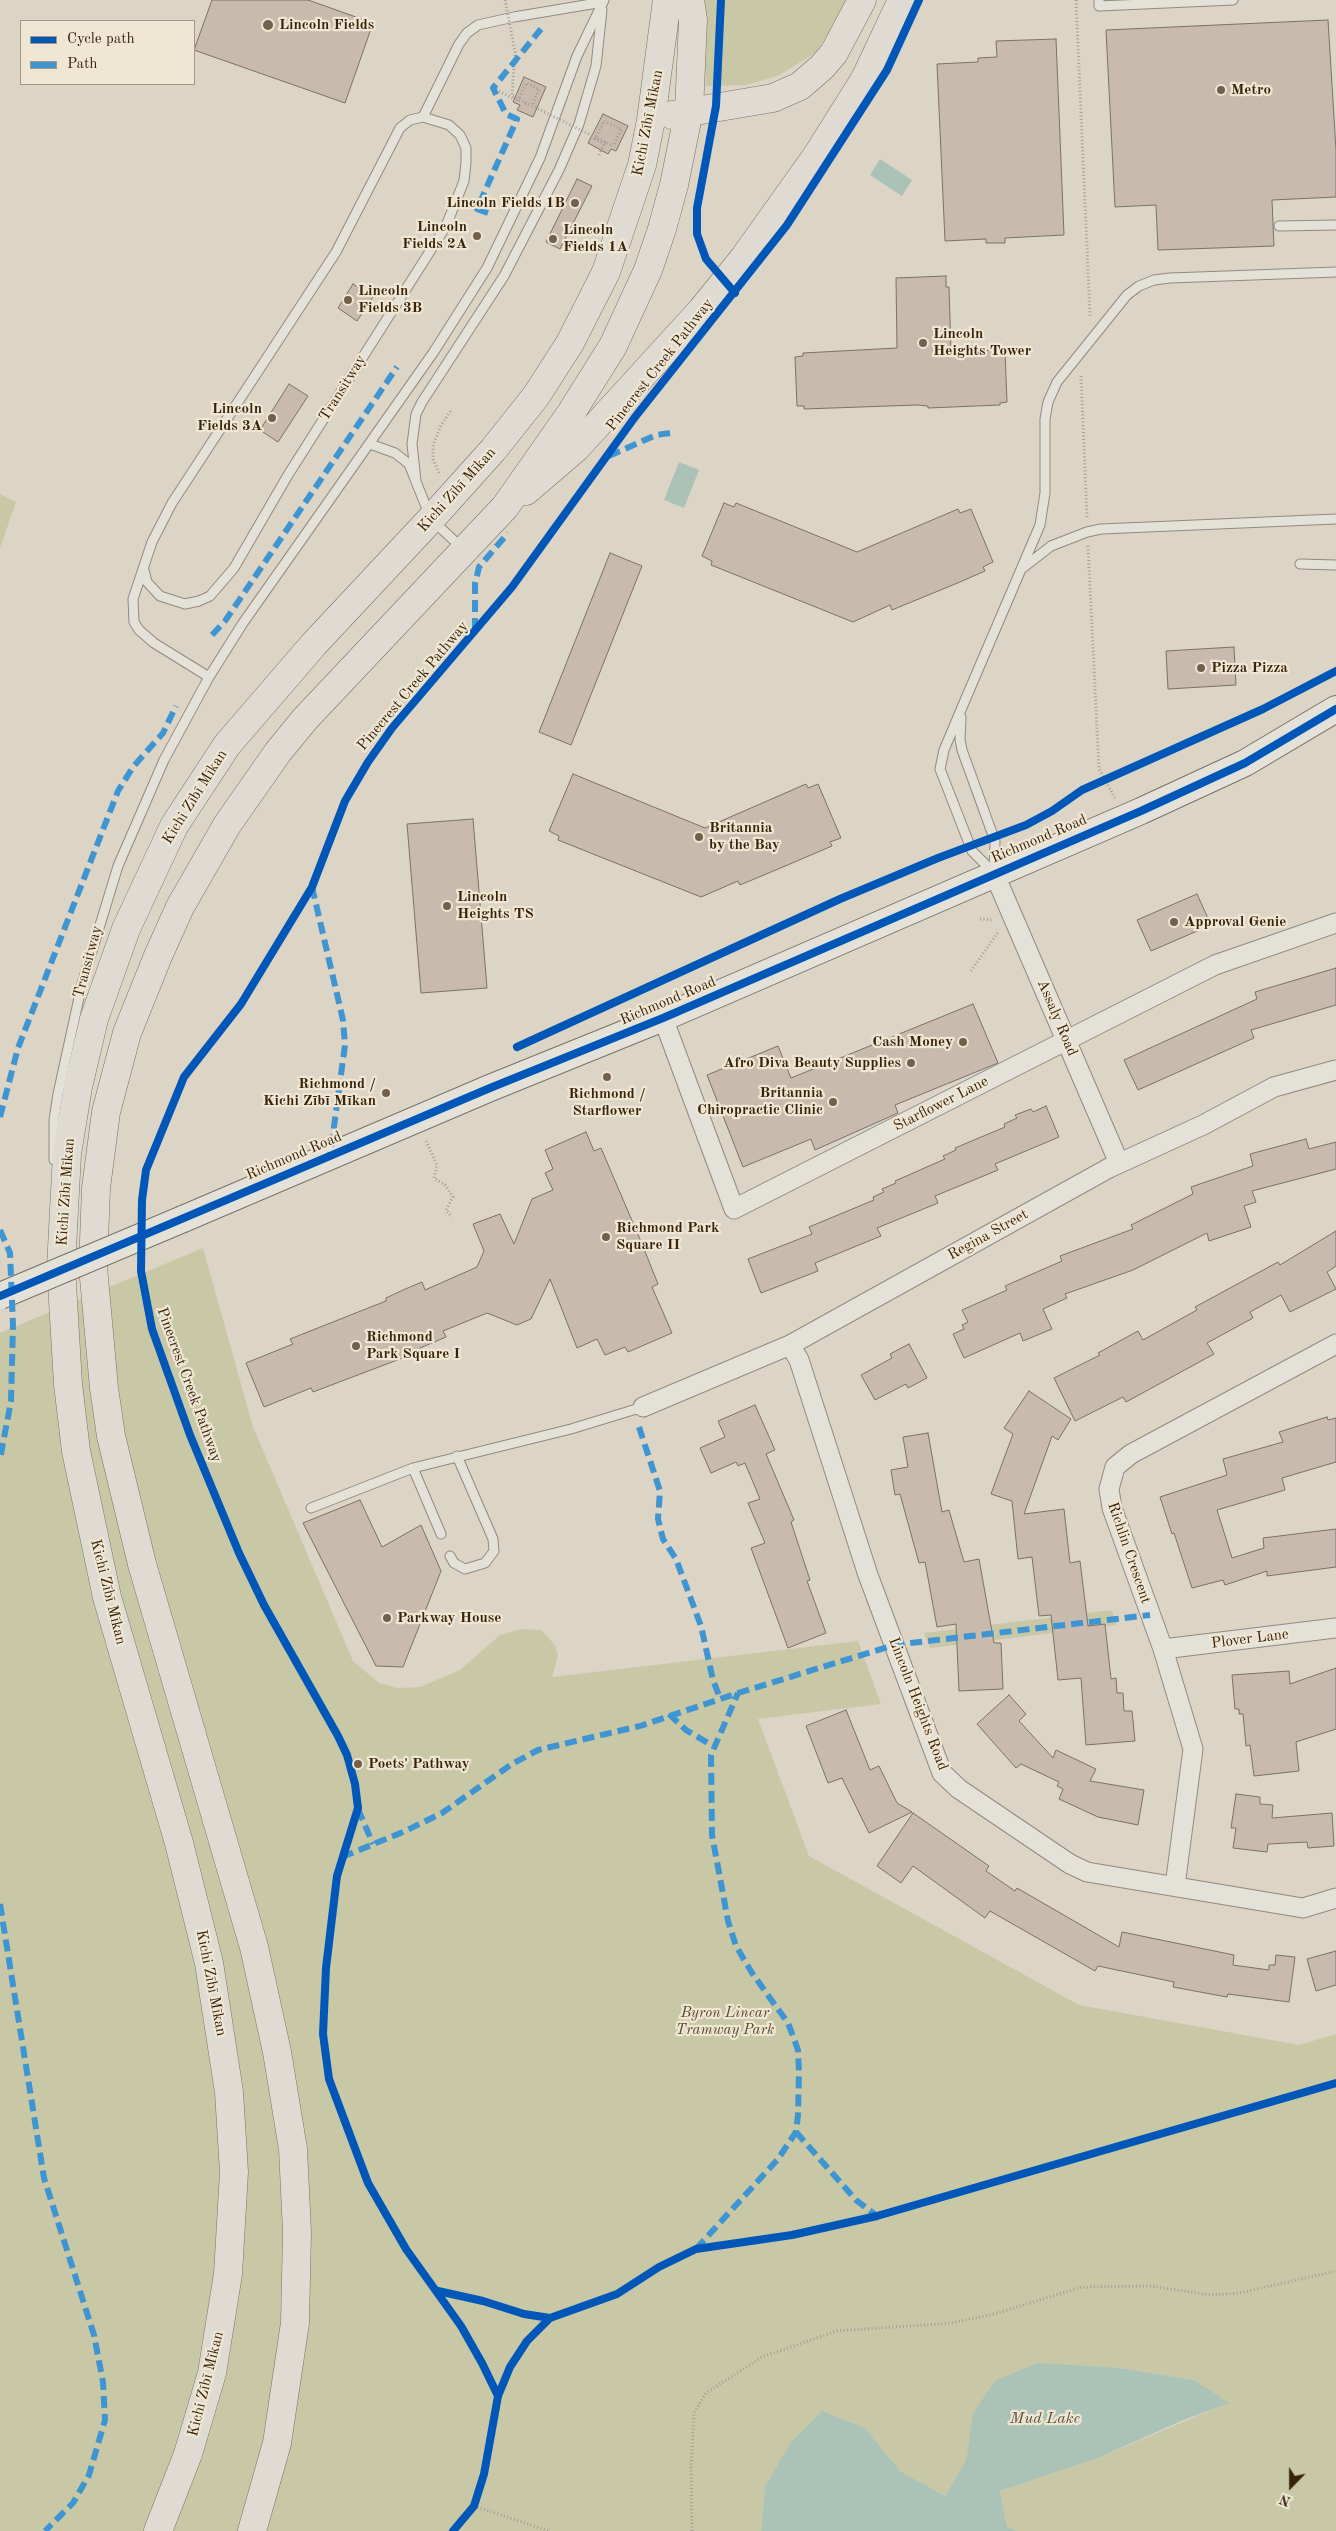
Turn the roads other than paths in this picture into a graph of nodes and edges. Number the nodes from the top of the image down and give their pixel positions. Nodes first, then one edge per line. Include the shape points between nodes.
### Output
1 (667, 0) edge
2 (690, 0) edge
3 (862, 0) edge
4 (902, 0) edge
5 (1098, 0) edge
6 (1233, 0) edge
7 (603, 1) edge
8 (689, 111) junction
9 (423, 117) junction
10 (651, 120) junction
11 (1336, 225) edge
12 (1279, 226) dead end
13 (1336, 272) edge
14 (370, 444) junction
15 (416, 481) junction
16 (504, 507) junction
17 (432, 519) junction
18 (1336, 519) edge
19 (464, 549) junction
20 (1300, 564) dead end
21 (1336, 565) edge
22 (1022, 569) junction
23 (144, 570) junction
24 (209, 678) junction
25 (963, 705) junction
26 (1336, 709) edge
27 (994, 873) junction
28 (1336, 924) edge
29 (663, 1018) junction
30 (1067, 1040) junction
31 (1336, 1070) edge
32 (1119, 1163) junction
33 (54, 1169) dead end
34 (55, 1188) dead end
35 (61, 1267) junction
36 (0, 1296) edge
37 (1336, 1344) edge
38 (790, 1345) junction
39 (643, 1407) joint
40 (458, 1456) junction
41 (414, 1468) junction
42 (311, 1508) dead end
43 (441, 1534) dead end
44 (450, 1556) dead end
45 (1336, 1628) edge
46 (1163, 1650) junction
47 (1175, 1886) junction
48 (1336, 1898) edge
49 (158, 2531) edge
50 (252, 2531) edge

1 - 10 highway, Kichi Zībī Mīkan
2 - 8 highway, Kichi Zībī Mīkan via 693,20
3 - 8 highway via 834,53 800,86 773,98
4 - 16 highway via 878,55 835,127 782,206 729,276 576,448
5 - 6 lane via 1099,6
7 - 9 lane via 514,17 478,26 467,33
7 - 14 lane, Transitway via 577,56 540,158 491,260 433,353
7 - 15 lane via 596,66 579,124 559,170 504,276 416,414 412,444
8 - 10 highway
8 - 16 highway, Kichi Zībī Mīkan via 662,229 648,270 613,346 571,413
9 - 23 lane via 410,120 393,139 336,252 172,504 152,542
9 - 23 lane, Transitway via 449,125 460,135 466,148 464,181 442,233 223,583 210,596 185,604 160,596 147,582
10 - 17 highway, Kichi Zībī Mīkan via 642,165 618,240 606,272 570,343 536,396
11 - 12 lane
13 - 22 lane via 1154,280 1127,295 1057,382 1048,402 1044,510 1036,540
14 - 15 lane via 395,453 408,464
14 - 24 lane, Transitway via 277,573
15 - 17 lane
16 - 19 highway, Kichi Zībī Mīkan
17 - 19 lane
17 - 35 highway, Kichi Zībī Mīkan via 314,644 227,745 174,826 126,929 94,1018 67,1154
18 - 22 lane via 1101,529 1051,546
19 - 50 highway, Kichi Zībī Mīkan via 305,719 278,752 202,866 158,956 127,1033 106,1112 96,1188 93,1267 111,1436 142,1564 254,1947 278,2052 293,2149 297,2232 295,2323 278,2443
20 - 21 lane
22 - 25 lane
23 - 24 lane via 133,599 134,622 154,642
24 - 33 lane, Transitway via 164,760 132,833 99,923 74,1014 58,1094 54,1120
25 - 27 lane via 960,739 995,841
25 - 27 lane via 944,750 940,769 972,850
26 - 27 main road, Richmond Road via 1224,773
27 - 29 main road, Richmond Road
27 - 30 street, Assaly Road
28 - 30 street, Starflower Lane via 1215,965
29 - 30 street, Starflower Lane via 734,1209
29 - 36 main road, Richmond Road, bridge
30 - 32 street, Assaly Road
31 - 32 street, Regina Street via 1274,1087 1203,1125
32 - 38 street, Regina Street
34 - 35 lane
35 - 49 highway, Kichi Zībī Mīkan via 68,1384 85,1500 107,1597 200,1922 229,2092 234,2172 224,2311 202,2412
37 - 46 street, Richlin Crescent via 1131,1454 1115,1467 1109,1489 1112,1508
38 - 39 street, Regina Street
38 - 47 street, Lincoln Heights Road via 799,1360 868,1575 942,1773 960,1789 1070,1864 1087,1872
39 - 40 lane via 571,1429
40 - 41 lane
40 - 44 lane via 493,1540 494,1551 485,1563 465,1569 454,1563
41 - 42 lane
41 - 43 lane
45 - 46 street, Plover Lane
46 - 47 street, Richlin Crescent via 1193,1749
47 - 48 street, Lincoln Heights Road via 1303,1908

